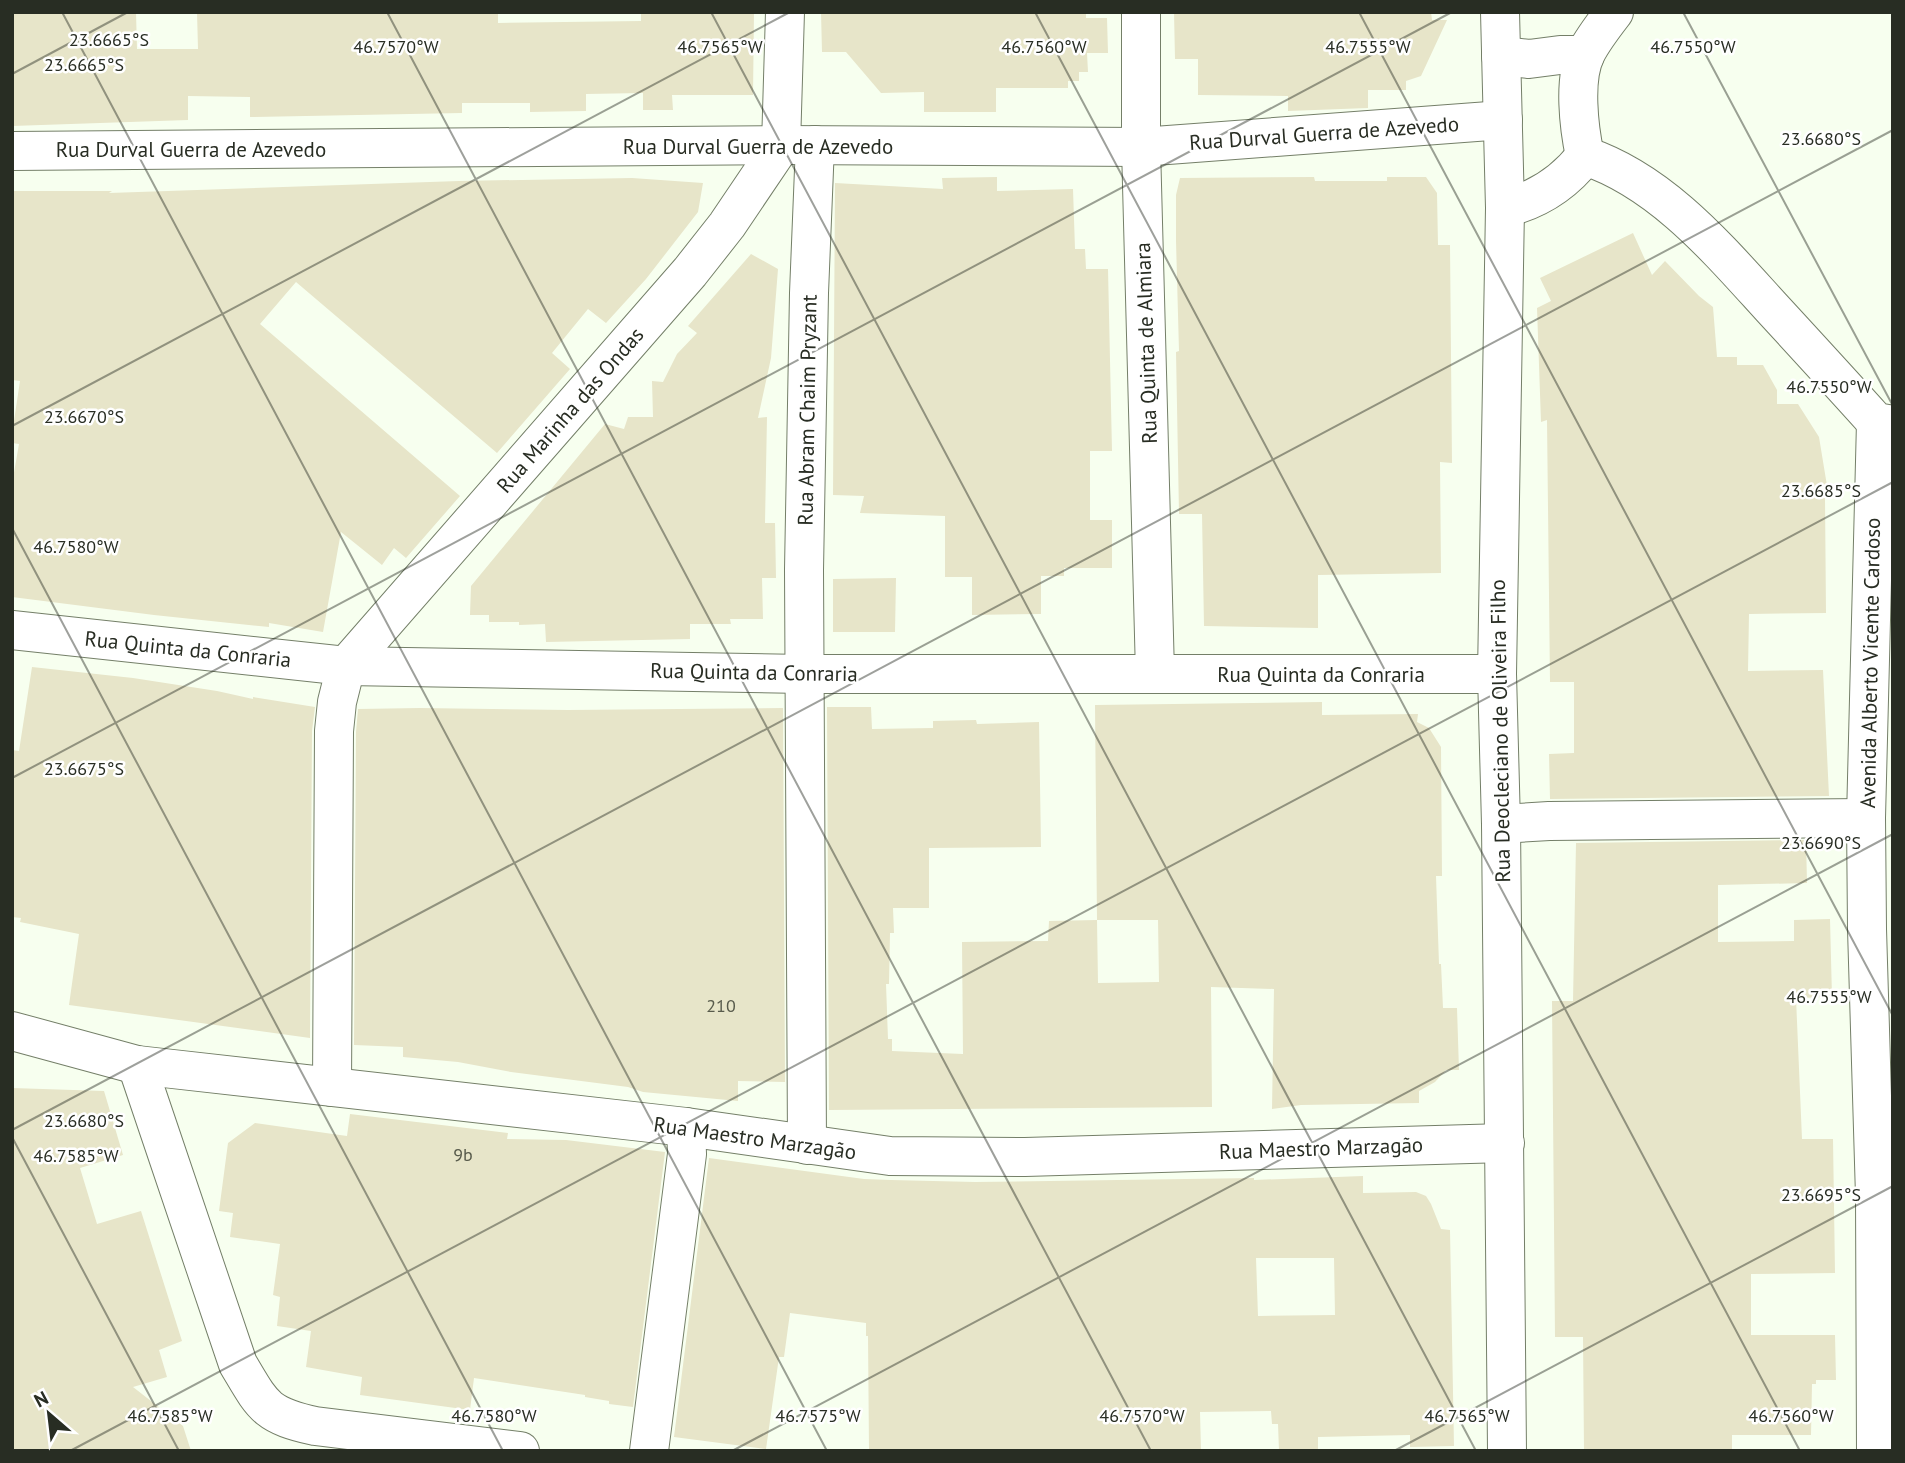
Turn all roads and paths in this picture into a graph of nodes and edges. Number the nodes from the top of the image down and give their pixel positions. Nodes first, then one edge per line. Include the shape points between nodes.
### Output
1 (785, 12) edge
2 (1140, 12) edge
3 (1500, 12) edge
4 (1614, 12) edge
5 (1585, 55) junction
6 (1501, 56) junction
7 (1503, 120) junction
8 (798, 145) junction
9 (1141, 147) junction
10 (12, 151) edge
11 (1585, 156) junction
12 (1505, 208) junction
13 (1884, 424) edge
14 (12, 630) edge
15 (346, 666) junction
16 (1155, 673) junction
17 (804, 674) junction
18 (1497, 674) junction
19 (1866, 818) junction
20 (1502, 824) junction
21 (1880, 929) edge
22 (12, 1031) edge
23 (137, 1065) junction
24 (332, 1087) junction
25 (687, 1127) junction
26 (1505, 1143) junction
27 (807, 1145) junction
28 (520, 1451) edge
29 (649, 1451) edge
30 (1507, 1451) edge
31 (1876, 1451) edge

1 - 8 street, Rua Abram Chaim Pryzant
2 - 9 street, Rua Quinta de Almiara
3 - 6 street, Rua Deocleciano de Oliveira Filho
4 - 5 street
5 - 6 street
5 - 11 street via 1578,115
6 - 7 street, Rua Deocleciano de Oliveira Filho
7 - 9 street, Rua Durval Guerra de Azevedo
7 - 12 street, Rua Deocleciano de Oliveira Filho
8 - 9 street, Rua Durval Guerra de Azevedo
8 - 10 street, Rua Durval Guerra de Azevedo
8 - 15 street, Rua Marinha das Ondas
8 - 17 street, Rua Abram Chaim Pryzant via 809,293
9 - 16 street, Rua Quinta de Almiara
11 - 12 street via 1572,173 1542,194
11 - 13 street via 1608,163 1657,195 1716,247
12 - 18 street, Rua Deocleciano de Oliveira Filho
13 - 19 street, Avenida Alberto Vicente Cardoso
14 - 15 street, Rua Quinta da Conraria
15 - 17 street, Rua Quinta da Conraria
15 - 24 street via 334,731
16 - 17 street, Rua Quinta da Conraria
16 - 18 street, Rua Quinta da Conraria
17 - 27 street, Rua Abram Chaim Pryzant
18 - 20 street, Rua Deocleciano de Oliveira Filho
19 - 20 street
19 - 21 street, Avenida Alberto Vicente Cardoso
20 - 26 street, Rua Deocleciano de Oliveira Filho
21 - 31 street, Avenida Alberto Vicente Cardoso
22 - 23 street, Rua Maestro Marzagão
23 - 24 street, Rua Maestro Marzagão
23 - 28 street via 238,1364 271,1411 315,1426
24 - 25 street, Rua Maestro Marzagão
25 - 27 street, Rua Maestro Marzagão
25 - 29 street
26 - 27 street, Rua Maestro Marzagão via 1025,1157 890,1156
26 - 30 street, Rua Deocleciano de Oliveira Filho

